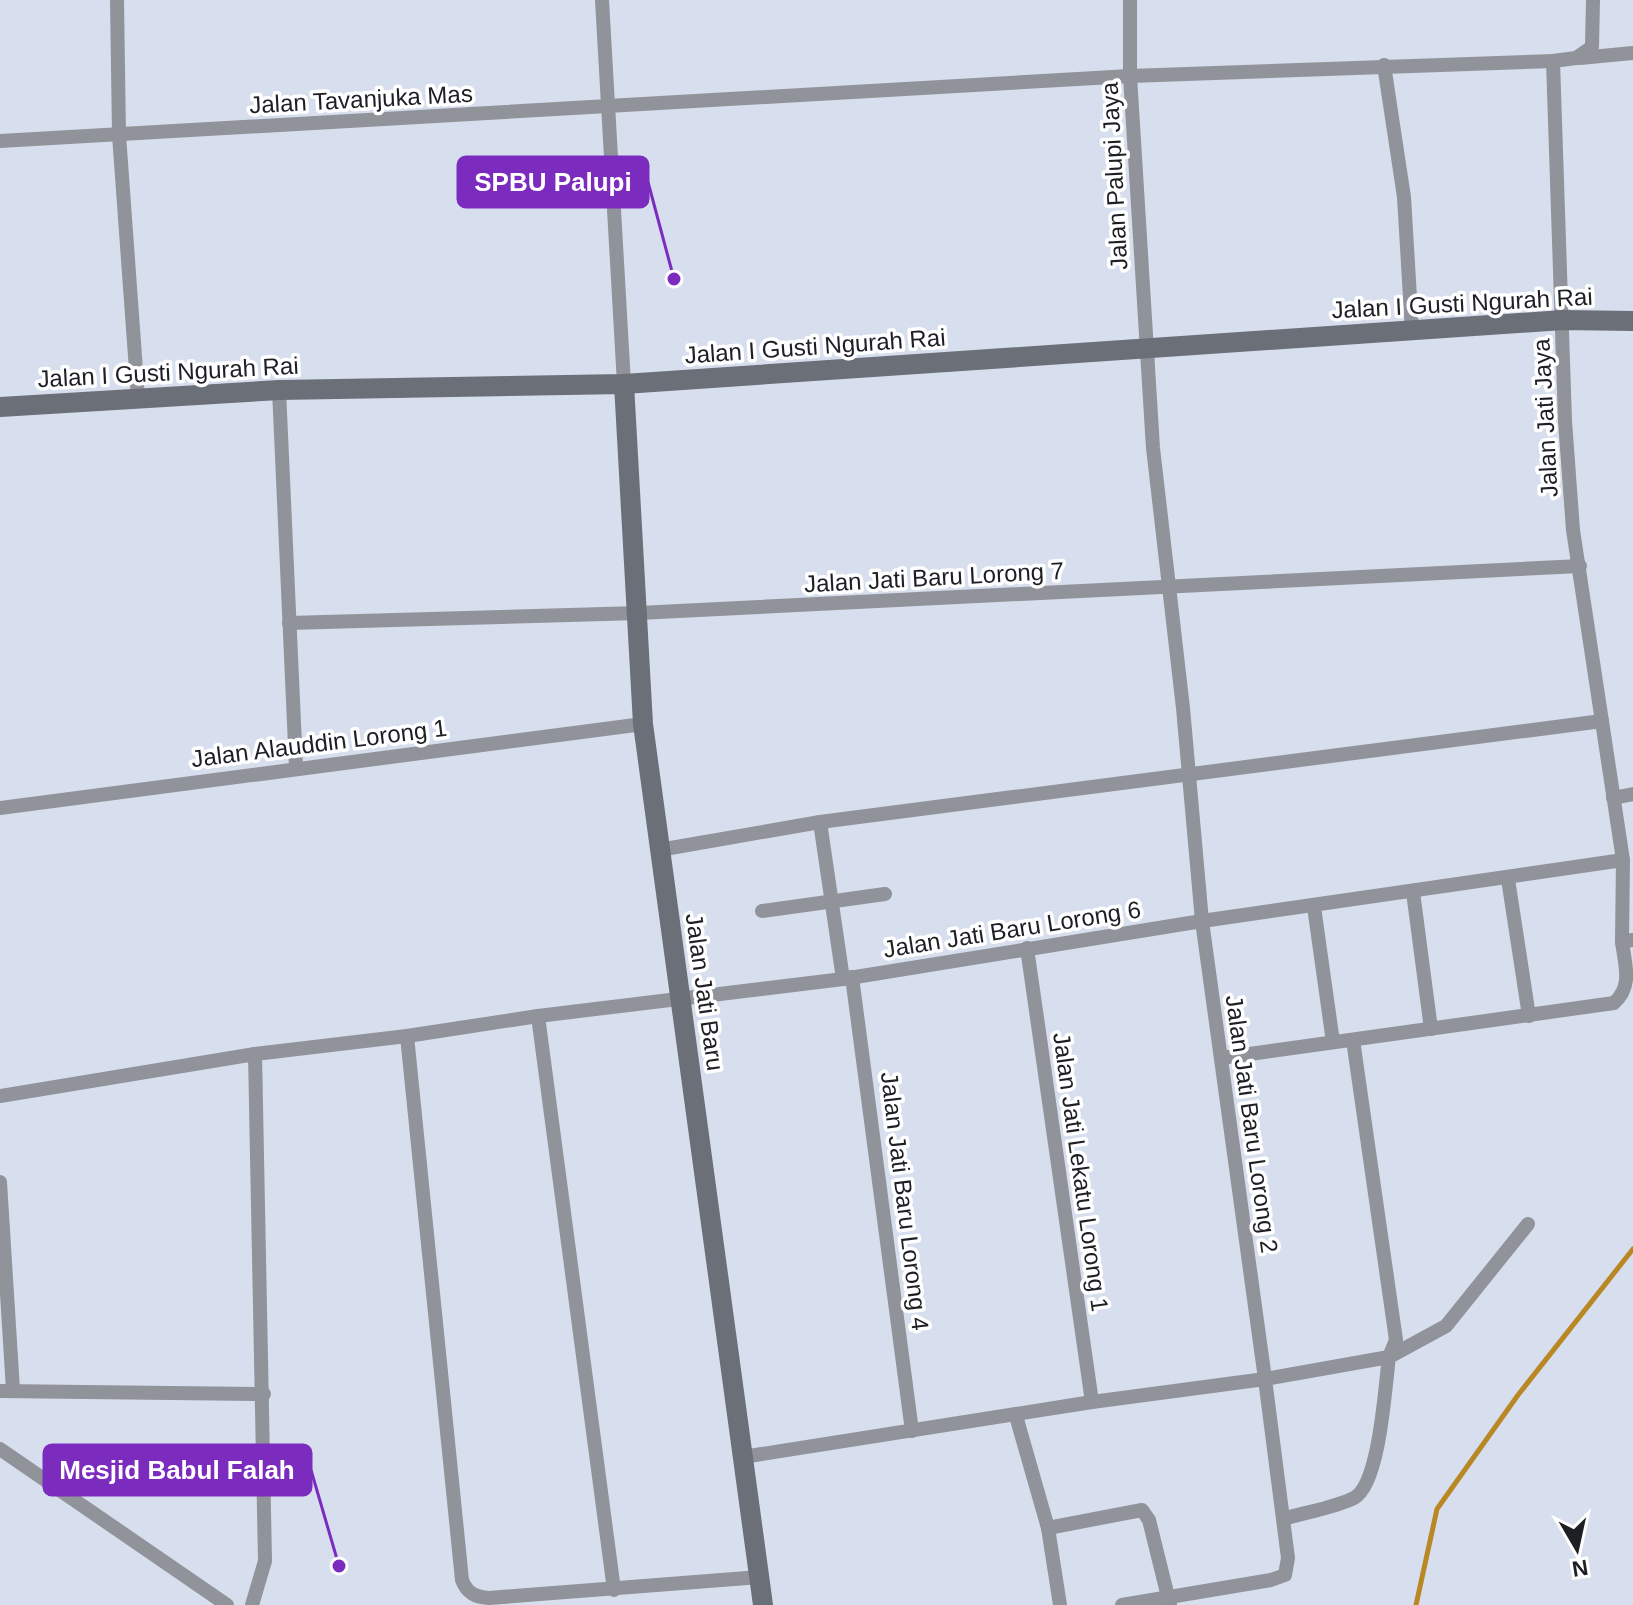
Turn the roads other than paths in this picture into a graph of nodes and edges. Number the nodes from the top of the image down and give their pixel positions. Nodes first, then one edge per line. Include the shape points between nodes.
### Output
1 (117, 0) edge
2 (602, 0) edge
3 (1130, 0) edge
4 (1593, 0) edge
5 (1633, 53) edge
6 (1576, 58) junction
7 (1553, 61) junction
8 (1384, 65) junction
9 (1130, 76) junction
10 (607, 107) junction
11 (119, 135) junction
12 (0, 141) edge
13 (1563, 320) junction
14 (1633, 321) edge
15 (1412, 331) junction
16 (1145, 350) junction
17 (624, 384) junction
18 (279, 390) junction
19 (138, 398) junction
20 (0, 407) edge
21 (1580, 566) junction
22 (1167, 588) junction
23 (639, 613) junction
24 (289, 623) junction
25 (1602, 721) junction
26 (643, 724) junction
27 (296, 767) junction
28 (1188, 773) junction
29 (1633, 794) edge
30 (1613, 798) junction
31 (0, 808) edge
32 (820, 822) junction
33 (659, 850) junction
34 (1623, 860) junction
35 (1508, 879) junction
36 (1413, 892) junction
37 (885, 894) dead end
38 (832, 902) junction
39 (1314, 907) junction
40 (762, 911) dead end
41 (1202, 921) junction
42 (1627, 941) edge
43 (1027, 948) junction
44 (848, 978) junction
45 (680, 1001) junction
46 (538, 1016) junction
47 (1529, 1016) junction
48 (1431, 1029) junction
49 (407, 1036) junction
50 (1353, 1040) junction
51 (1333, 1042) junction
52 (255, 1054) junction
53 (1221, 1058) junction
54 (0, 1096) edge
55 (0, 1182) edge
56 (1528, 1224) dead end
57 (1389, 1357) junction
58 (1265, 1379) junction
59 (7, 1391) edge
60 (264, 1394) junction
61 (1092, 1402) junction
62 (1016, 1416) junction
63 (912, 1431) junction
64 (0, 1449) edge
65 (743, 1457) junction
66 (1283, 1519) junction
67 (1048, 1528) junction
68 (760, 1577) junction
69 (614, 1590) junction
70 (1170, 1601) edge
71 (227, 1605) edge
72 (252, 1605) edge
73 (763, 1605) edge
74 (1060, 1605) edge
75 (1122, 1605) edge

1 - 11 street
2 - 10 street
3 - 9 street, Jalan Palupi Jaya
4 - 6 street via 1592,47
5 - 6 street
6 - 7 street
7 - 8 street, Jalan Tavanjuka Mas
7 - 13 street, Jalan Jati Jaya
8 - 9 street, Jalan Tavanjuka Mas
8 - 15 street via 1404,197
9 - 10 street, Jalan Tavanjuka Mas
9 - 16 street, Jalan Palupi Jaya
10 - 11 street, Jalan Tavanjuka Mas
10 - 17 street
11 - 12 street, Jalan Tavanjuka Mas
11 - 19 street
13 - 14 main road, Jalan I Gusti Ngurah Rai
13 - 15 main road, Jalan I Gusti Ngurah Rai
13 - 21 street, Jalan Jati Jaya via 1573,530
15 - 16 main road, Jalan I Gusti Ngurah Rai
16 - 17 main road, Jalan I Gusti Ngurah Rai
16 - 22 street, Jalan Jati Baru Lorong 2
17 - 18 main road, Jalan I Gusti Ngurah Rai
17 - 23 main road, Jalan Jati Baru
18 - 19 main road, Jalan I Gusti Ngurah Rai
18 - 24 street
19 - 20 main road, Jalan I Gusti Ngurah Rai
21 - 22 street, Jalan Jati Baru Lorong 7
21 - 25 street, Jalan Jati Jaya
22 - 23 street, Jalan Jati Baru Lorong 7
22 - 28 street, Jalan Jati Baru Lorong 2
23 - 24 street, Jalan Jati Baru Lorong 7
23 - 26 main road, Jalan Jati Baru
24 - 27 street
25 - 28 street
25 - 30 street, Jalan Jati Jaya
26 - 27 street, Jalan Alauddin Lorong 1
26 - 33 main road, Jalan Jati Baru
27 - 31 street, Jalan Alauddin Lorong 1
28 - 32 street
28 - 41 street, Jalan Jati Baru Lorong 2
29 - 30 street
30 - 34 street, Jalan Jati Jaya
32 - 33 street
32 - 38 street, Jalan Jati Baru Lorong 4
33 - 45 main road, Jalan Jati Baru
34 - 35 street, Jalan Jati Baru Lorong 6
34 - 42 street, Jalan Jati Jaya
35 - 36 street, Jalan Jati Baru Lorong 6
35 - 47 street
36 - 39 street, Jalan Jati Baru Lorong 6
36 - 48 street
37 - 38 street
38 - 40 street
38 - 44 street, Jalan Jati Baru Lorong 4
39 - 41 street, Jalan Jati Baru Lorong 6
39 - 51 street
41 - 43 street, Jalan Jati Baru Lorong 6
41 - 53 street, Jalan Jati Baru Lorong 2
42 - 47 street, Jalan Jati Jaya via 1625,992 1614,1003
43 - 44 street, Jalan Jati Baru Lorong 6
43 - 61 street, Jalan Jati Lekatu Lorong 1
44 - 45 street, Jalan Jati Baru Lorong 6
44 - 63 street, Jalan Jati Baru Lorong 4
45 - 46 street, Jalan Jati Baru Lorong 6
45 - 65 main road, Jalan Jati Baru
46 - 49 street, Jalan Jati Baru Lorong 6
46 - 69 street
47 - 48 street, Jalan Jati Jaya
48 - 50 street, Jalan Jati Jaya
49 - 52 street, Jalan Jati Baru Lorong 6
49 - 69 street via 462,1580 472,1594 489,1598
50 - 51 street, Jalan Jati Jaya
50 - 57 street via 1396,1332
51 - 53 street, Jalan Jati Jaya
52 - 54 street, Jalan Jati Baru Lorong 6
52 - 60 street
53 - 58 street, Jalan Jati Baru Lorong 2
55 - 59 street
56 - 57 street via 1446,1326
57 - 58 street
57 - 66 street via 1365,1489 1355,1497
58 - 61 street
58 - 66 street, Jalan Jati Baru Lorong 2
59 - 60 street
60 - 72 street via 265,1561
61 - 62 street
62 - 63 street
62 - 67 street
63 - 65 street
64 - 71 street
65 - 68 main road, Jalan Jati Baru
66 - 70 street, Jalan Jati Baru Lorong 2 via 1289,1568 1285,1575
67 - 70 street via 1142,1510
67 - 74 street
68 - 69 street
68 - 73 main road, Jalan Jati Baru
70 - 75 street

